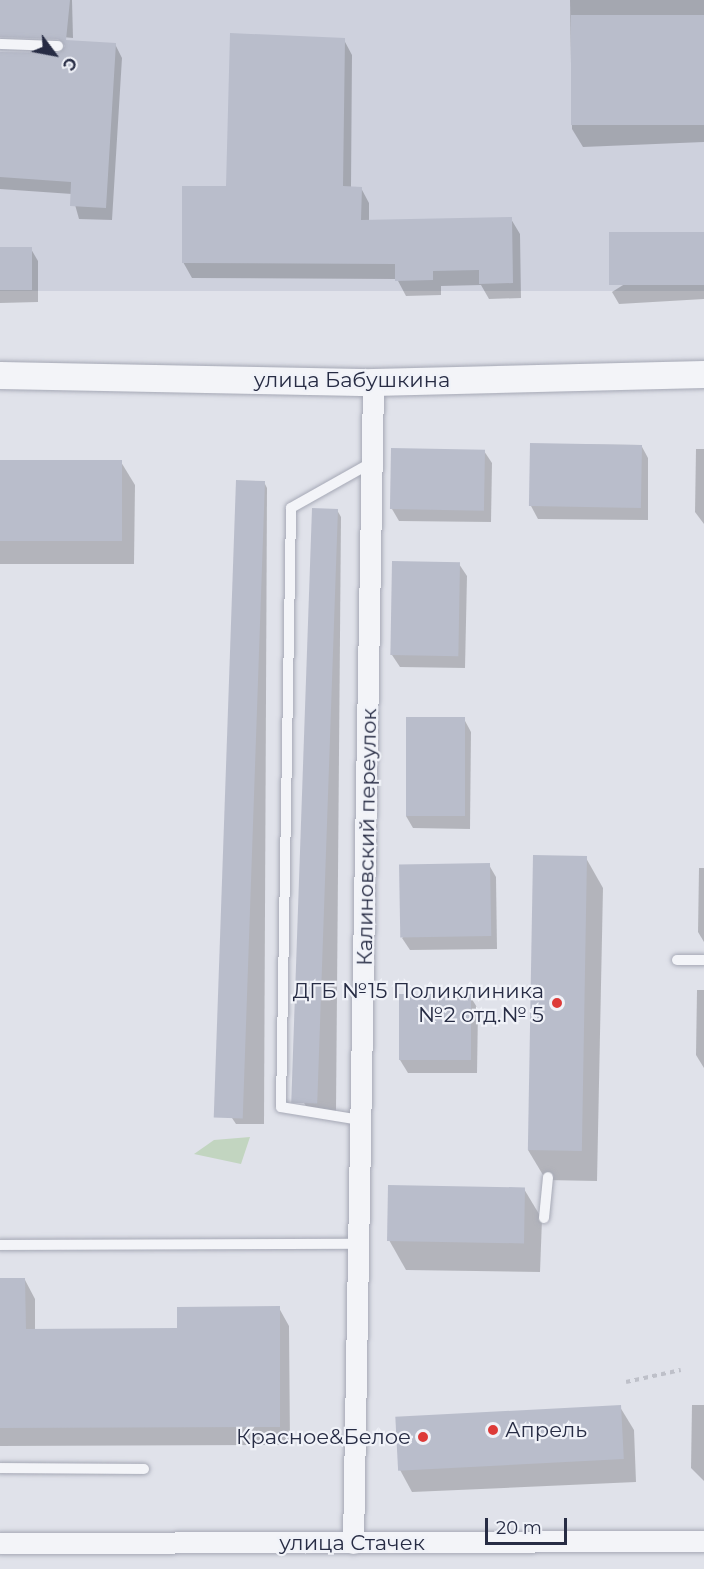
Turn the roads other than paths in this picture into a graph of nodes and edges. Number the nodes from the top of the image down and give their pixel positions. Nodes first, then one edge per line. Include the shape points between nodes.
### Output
1 (0, 44) edge
2 (58, 46) dead end
3 (704, 374) edge
4 (0, 375) edge
5 (373, 382) junction
6 (372, 463) junction
7 (677, 960) dead end
8 (704, 960) edge
9 (360, 1120) junction
10 (548, 1177) dead end
11 (544, 1218) dead end
12 (0, 1245) edge
13 (355, 1245) junction
14 (0, 1468) edge
15 (144, 1469) dead end
16 (704, 1540) edge
17 (0, 1543) edge
18 (353, 1543) junction

1 - 2 lane
3 - 5 street, улица Бабушкина
4 - 5 street, улица Бабушкина
5 - 6 street, Калиновский переулок
6 - 9 street, Калиновский переулок
6 - 9 lane via 291,508 290,556 281,1107
7 - 8 lane
9 - 13 street, Калиновский переулок
10 - 11 lane
12 - 13 lane
13 - 18 street, Калиновский переулок
14 - 15 lane
16 - 18 street, улица Стачек
17 - 18 street, улица Стачек

